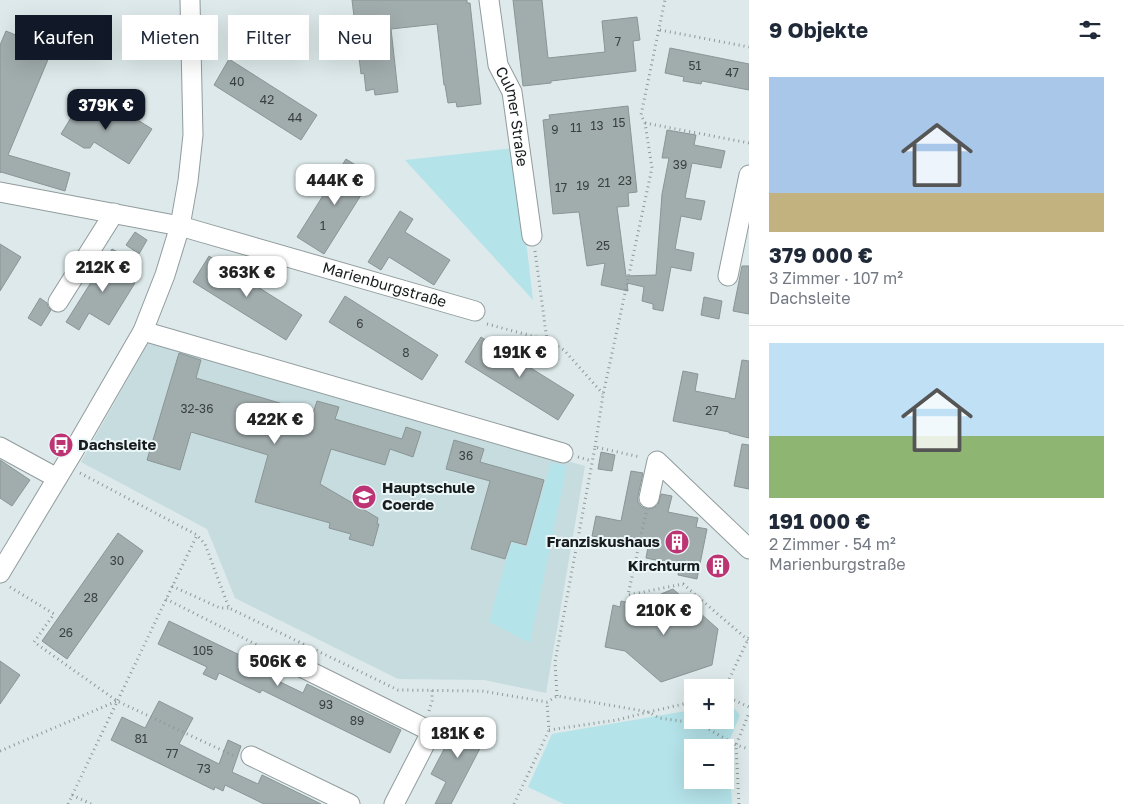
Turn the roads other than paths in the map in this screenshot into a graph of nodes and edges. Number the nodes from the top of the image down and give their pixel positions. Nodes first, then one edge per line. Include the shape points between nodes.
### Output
1 (190, 0) edge
2 (489, 0) edge
3 (749, 175) edge
4 (0, 192) edge
5 (114, 213) junction
6 (180, 226) junction
7 (532, 236) road end
8 (728, 276) dead end
9 (58, 302) dead end
10 (475, 311) road end
11 (143, 330) junction
12 (0, 447) edge
13 (563, 453) dead end
14 (61, 471) junction
15 (649, 498) road end
16 (749, 549) edge
17 (4, 579) edge
18 (285, 659) road end
19 (251, 756) road end
20 (350, 804) edge
21 (394, 804) edge

1 - 6 street via 193,135
2 - 7 street, Culmer Straße via 498,65 512,92
3 - 8 street
4 - 5 street
5 - 6 street
5 - 9 street
6 - 10 street, Marienburgstraße
6 - 11 street via 165,276
11 - 13 street
11 - 14 street
12 - 14 street
14 - 17 street
15 - 16 street via 657,461
18 - 21 street via 427,734
19 - 20 street

